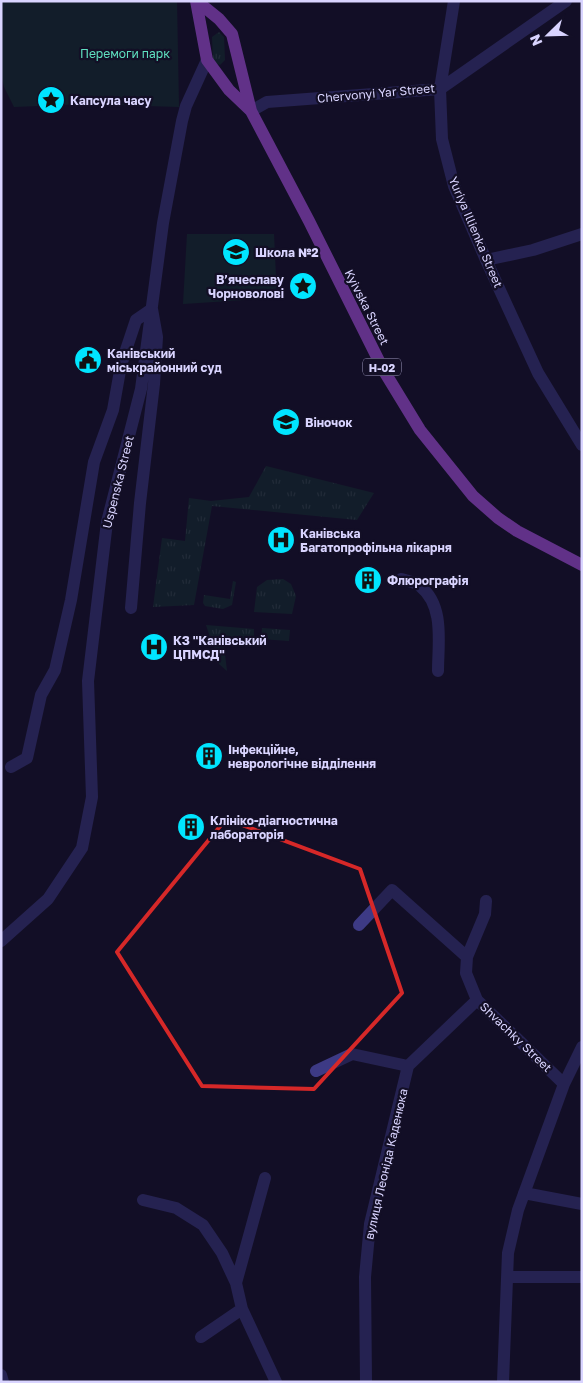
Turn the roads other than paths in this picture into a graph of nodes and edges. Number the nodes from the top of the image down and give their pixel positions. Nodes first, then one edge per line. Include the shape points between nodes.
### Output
1 (196, 1) edge
2 (454, 1) edge
3 (566, 1) edge
4 (207, 60) junction
5 (440, 89) junction
6 (252, 111) junction
7 (582, 234) edge
8 (486, 260) junction
9 (152, 309) junction
10 (582, 445) edge
11 (582, 565) edge
12 (402, 579) dead end
13 (131, 608) dead end
14 (438, 671) dead end
15 (11, 767) dead end
16 (486, 901) dead end
17 (359, 925) dead end
18 (1, 941) edge
19 (467, 957) junction
20 (477, 1000) junction
21 (582, 1047) edge
22 (408, 1066) junction
23 (316, 1071) dead end
24 (564, 1084) junction
25 (265, 1178) dead end
26 (524, 1193) junction
27 (143, 1200) dead end
28 (582, 1204) edge
29 (507, 1278) junction
30 (582, 1278) edge
31 (236, 1283) junction
32 (242, 1309) junction
33 (201, 1337) dead end
34 (1, 1375) edge
35 (2, 1382) edge
36 (276, 1382) edge
37 (366, 1382) edge
38 (503, 1382) edge

1 - 4 main road, Н-02
1 - 6 main road, Kyivska Street / Н-02 via 232,34
2 - 5 street, Yuriya Illienka Street
3 - 5 street, Chervonyi Yar Street
4 - 6 main road, Kyivska Street / Н-02 via 229,90
4 - 9 street, Uspenska Street via 182,121 163,223
5 - 6 street, Chervonyi Yar Street via 267,102
5 - 8 street, Yuriya Illienka Street via 442,139 454,186
6 - 11 main road, Kyivska Street / Н-02 via 384,371 420,430 473,496 498,518
7 - 8 street
8 - 10 street, Yuriya Illienka Street via 538,373
9 - 13 street via 157,337 154,384
9 - 15 street via 136,320 121,365 113,410 94,462 71,600 55,670 41,695 27,758
9 - 18 street, Uspenska Street via 141,389 107,522 88,681 92,796 82,848 48,899
12 - 14 street via 419,585 436,606
16 - 19 street, Shvachky Street via 485,914
17 - 19 street via 392,890
19 - 20 street, Shvachky Street via 466,974
20 - 22 street
20 - 24 street, Shvachky Street
21 - 24 street
22 - 23 street via 352,1054
22 - 37 street, вулиця Леоніда Каденюка via 370,1224 365,1276
24 - 26 street
25 - 31 street
26 - 28 street
26 - 29 street via 508,1254
27 - 31 street via 176,1208 203,1225
29 - 30 street
29 - 38 street
31 - 32 street
32 - 33 street
32 - 36 street
34 - 35 street

